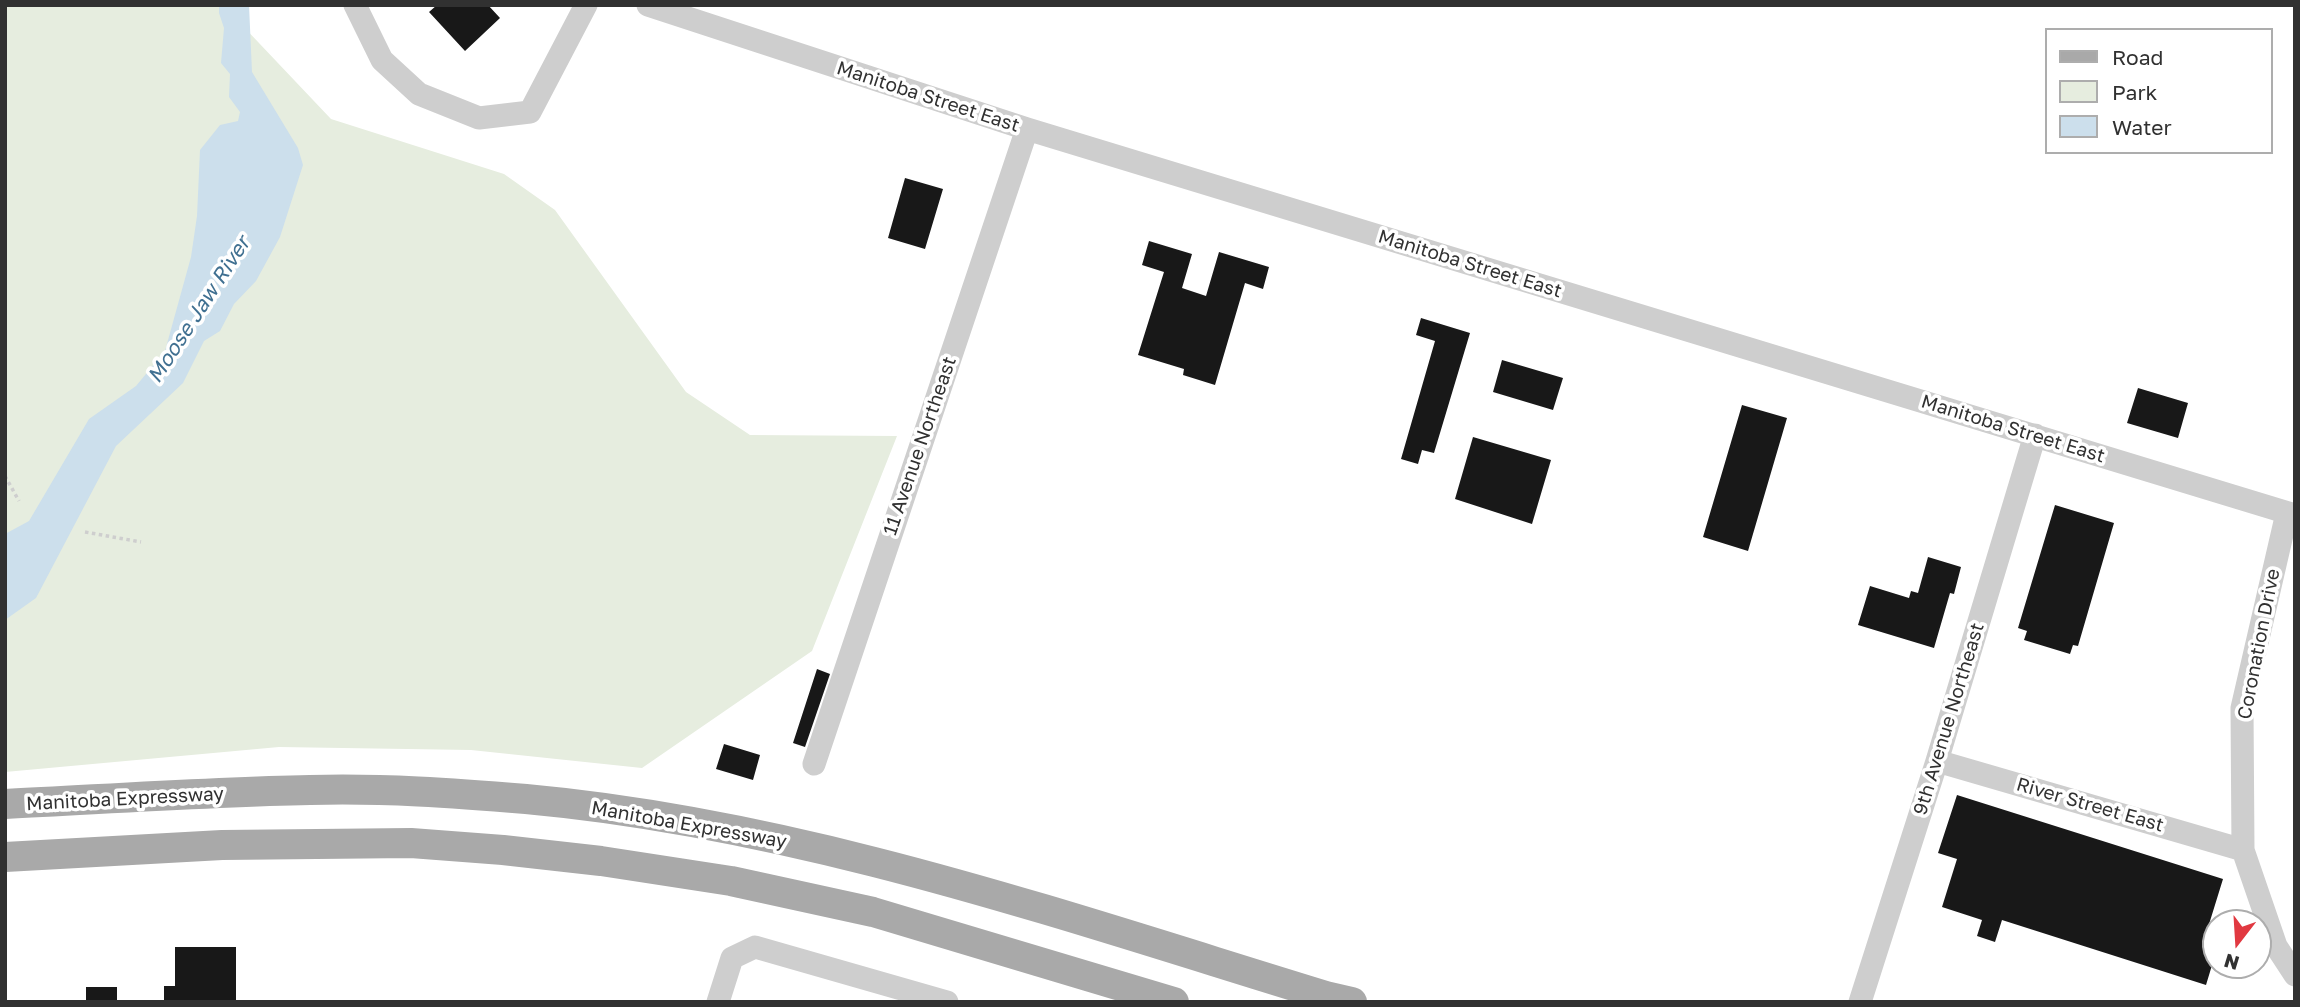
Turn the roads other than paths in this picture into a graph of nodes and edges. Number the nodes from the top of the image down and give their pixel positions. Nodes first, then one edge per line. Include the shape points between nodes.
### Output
1 (355, 5) edge
2 (586, 5) edge
3 (648, 5) edge
4 (1027, 129) junction
5 (2035, 435) junction
6 (2291, 514) edge
7 (1937, 761) junction
8 (814, 764) dead end
9 (5, 804) edge
10 (2243, 850) junction
11 (5, 857) edge
12 (2295, 975) edge
13 (718, 1002) edge
14 (947, 1002) edge
15 (1174, 1002) edge
16 (1352, 1002) edge
17 (1860, 1002) edge

1 - 2 street via 382,60 419,94 479,118 530,112
3 - 4 street, Manitoba Street East
4 - 5 street, Manitoba Street East
4 - 8 street, 11 Avenue Northeast
5 - 6 street, Manitoba Street East
5 - 7 street, 9th Avenue Northeast
6 - 10 street, Coronation Drive via 2242,708
7 - 10 street, River Street East
7 - 17 street, 9th Avenue Northeast
9 - 16 main road, Manitoba Expressway via 311,789 420,792 613,811 824,848
10 - 12 street, Coronation Drive via 2276,946
11 - 15 main road via 222,845 371,843 601,861 731,881 873,912
13 - 14 street via 732,958 755,947

